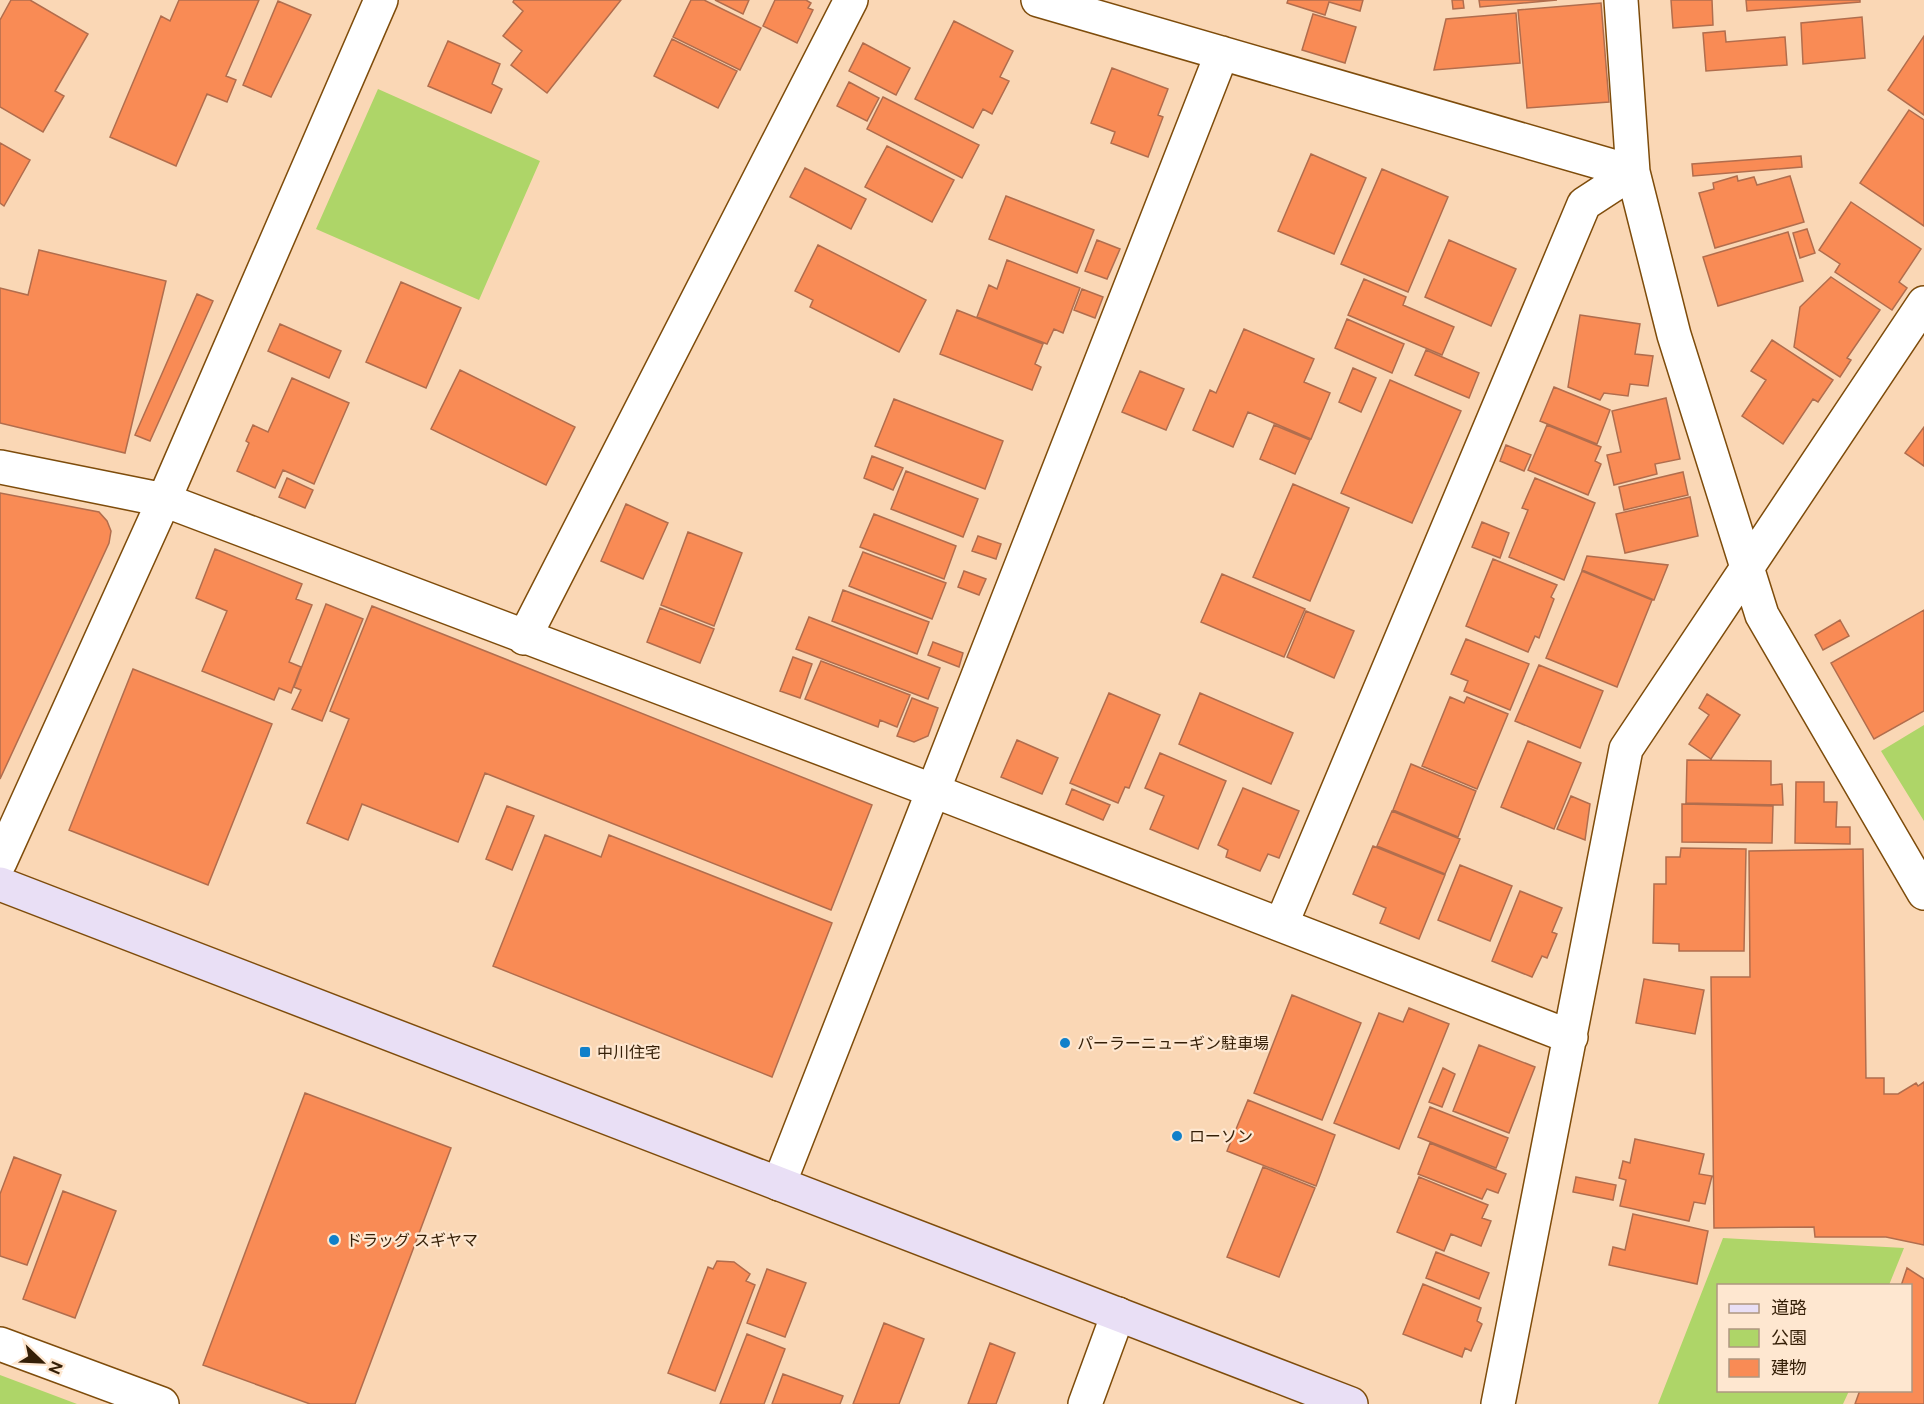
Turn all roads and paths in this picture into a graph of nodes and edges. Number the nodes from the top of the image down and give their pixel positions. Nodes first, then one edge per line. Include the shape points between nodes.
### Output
1 (381, 0) edge
2 (851, 0) edge
3 (1038, 0) edge
4 (1621, 0) edge
5 (1222, 53) junction
6 (1633, 172) junction
7 (1924, 303) edge
8 (0, 467) edge
9 (164, 500) junction
10 (1746, 570) junction
11 (524, 638) junction
12 (934, 791) junction
13 (0, 862) edge
14 (0, 884) edge
15 (1924, 893) edge
16 (1281, 925) junction
17 (1571, 1037) junction
18 (779, 1184) junction
19 (1118, 1314) junction
20 (0, 1344) edge
21 (162, 1404) edge
22 (1085, 1404) edge
23 (1351, 1404) edge
24 (1498, 1404) edge

1 - 9 street
2 - 11 street
3 - 5 street
4 - 6 street
5 - 6 street
5 - 12 street
6 - 10 street via 1674,335
6 - 16 street via 1584,204
7 - 10 street
8 - 9 street
9 - 11 street
9 - 13 street
10 - 15 street via 1762,615
10 - 17 street via 1626,749
11 - 12 street
12 - 16 street
12 - 18 street
14 - 18 street
16 - 17 street
17 - 24 street
18 - 19 street
19 - 22 street
19 - 23 street
20 - 21 street

